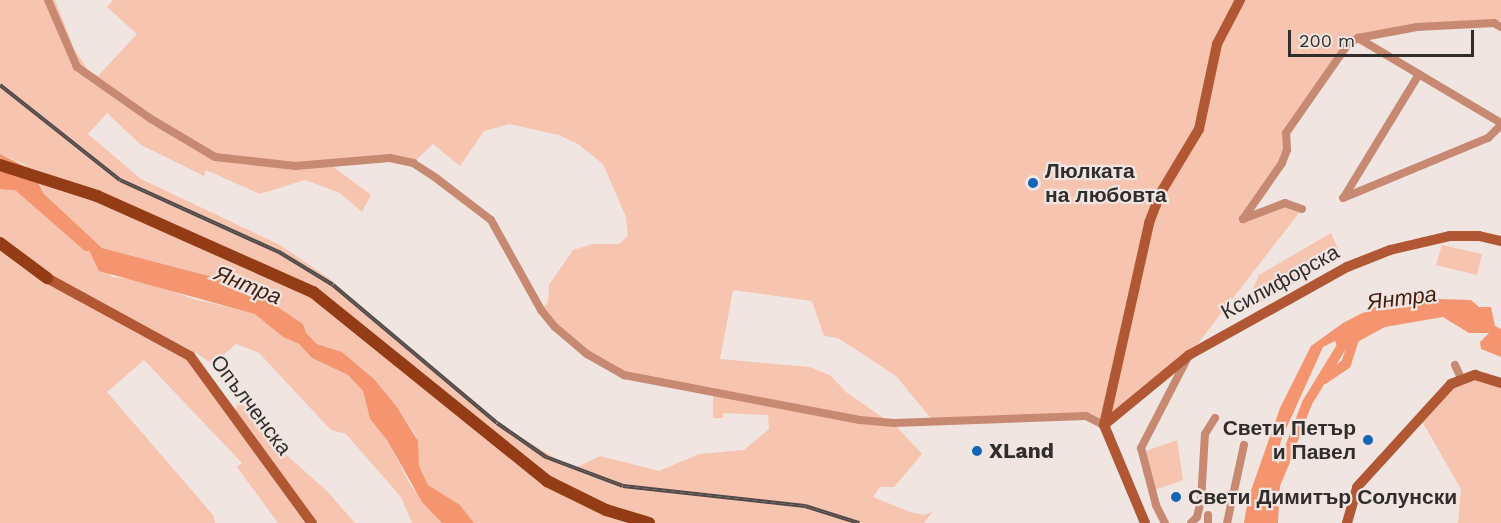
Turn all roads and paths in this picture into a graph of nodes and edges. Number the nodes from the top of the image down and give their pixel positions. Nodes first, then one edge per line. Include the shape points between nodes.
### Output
1 (48, 0) edge
2 (1240, 0) edge
3 (1501, 27) edge
4 (1358, 38) junction
5 (1419, 74) junction
6 (1501, 124) edge
7 (0, 165) edge
8 (1302, 209) dead end
9 (1501, 241) edge
10 (0, 243) edge
11 (0, 253) edge
12 (47, 278) junction
13 (1189, 355) junction
14 (1455, 365) dead end
15 (1461, 378) junction
16 (1501, 383) edge
17 (1215, 418) dead end
18 (1104, 425) junction
19 (1244, 445) dead end
20 (312, 523) edge
21 (649, 523) edge
22 (1145, 523) edge
23 (1165, 523) edge
24 (1191, 523) edge
25 (1227, 523) edge
26 (1347, 523) edge

1 - 18 street via 77,67 151,119 215,157 295,166 390,158 413,163 429,173 490,220 541,310 555,327 587,354 624,375 860,420 894,423 1086,416
2 - 18 street via 1217,44 1199,129 1160,194 1149,223
3 - 4 street via 1494,23 1417,27
4 - 5 street
4 - 8 street via 1348,44 1286,133 1287,150 1282,163 1243,219 1285,203
5 - 6 street
5 - 6 street via 1343,198 1488,138
7 - 21 main road via 97,196 313,292 546,482 606,510
9 - 13 street, Ксилифорска via 1450,236 1390,250 1347,267
10 - 12 main road
11 - 12 main road
12 - 20 street, Опълченска via 190,356
13 - 18 street, Ксилифорска
13 - 23 street via 1141,448 1156,505
14 - 15 street
15 - 16 street via 1475,375
15 - 26 street via 1357,487
17 - 24 street via 1205,435 1201,501
18 - 22 street
19 - 25 street

